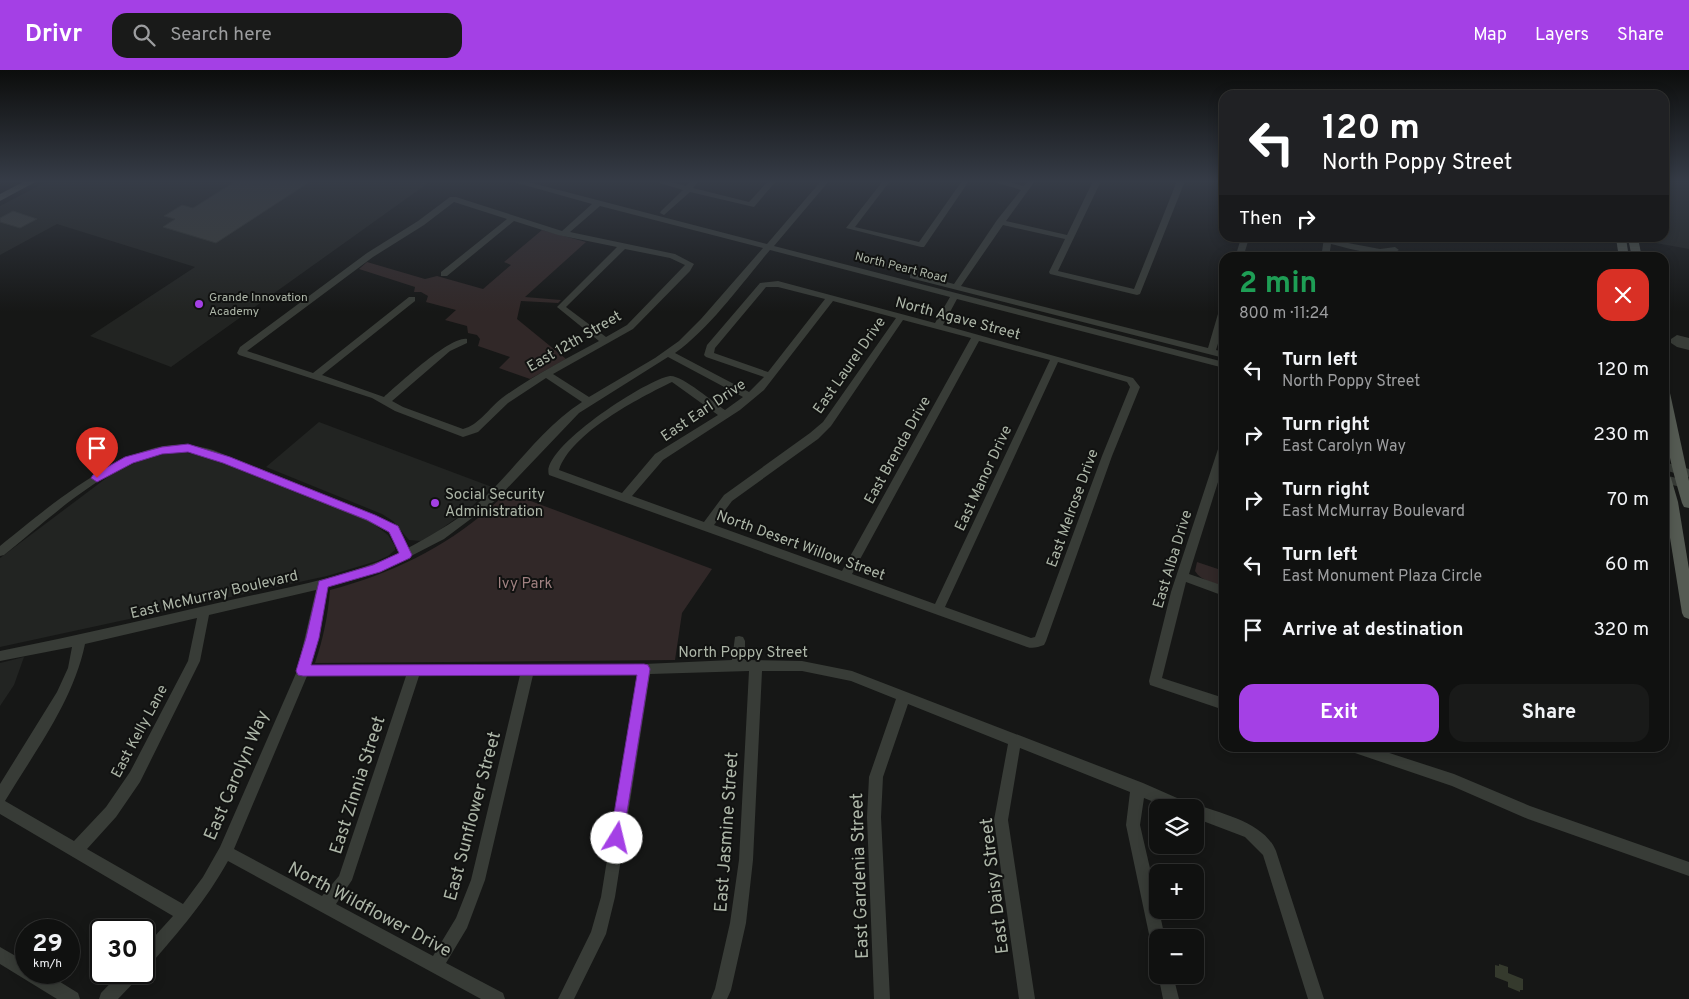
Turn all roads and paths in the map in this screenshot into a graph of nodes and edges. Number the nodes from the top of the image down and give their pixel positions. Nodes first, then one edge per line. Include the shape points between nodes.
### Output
1 (419, 224) edge
2 (505, 224) edge
3 (537, 224) edge
4 (574, 224) edge
5 (688, 224) edge
6 (703, 224) edge
7 (788, 224) edge
8 (853, 224) edge
9 (936, 224) edge
10 (998, 224) edge
11 (1010, 224) edge
12 (1076, 224) edge
13 (1164, 224) edge
14 (564, 233) junction
15 (1069, 238) junction
16 (1340, 242) edge
17 (771, 244) junction
18 (623, 246) junction
19 (1395, 250) dead end
20 (1380, 252) edge
21 (1380, 252) edge
22 (444, 274) dead end
23 (956, 291) junction
24 (831, 298) junction
25 (412, 299) dead end
26 (901, 317) junction
27 (938, 327) junction
28 (1219, 327) edge
29 (976, 337) junction
30 (1669, 340) edge
31 (464, 341) dead end
32 (605, 341) junction
33 (1674, 341) junction
34 (1689, 341) edge
35 (1689, 347) edge
36 (1211, 352) junction
37 (668, 353) junction
38 (1219, 354) edge
39 (1055, 358) junction
40 (1219, 364) edge
41 (546, 374) junction
42 (315, 376) junction
43 (770, 376) junction
44 (1135, 387) joint
45 (750, 397) junction
46 (384, 401) junction
47 (590, 402) junction
48 (1669, 413) edge
49 (725, 415) junction
50 (1219, 461) edge
51 (1669, 469) edge
52 (1685, 478) edge
53 (1669, 479) edge
54 (1669, 495) edge
55 (625, 497) junction
56 (1689, 503) edge
57 (707, 526) junction
58 (0, 552) edge
59 (406, 555) junction
60 (844, 576) junction
61 (1182, 576) junction
62 (323, 584) junction
63 (1219, 588) edge
64 (938, 610) junction
65 (204, 612) junction
66 (1689, 613) edge
67 (80, 640) junction
68 (739, 641) dead end
69 (1040, 641) joint
70 (0, 656) edge
71 (756, 665) junction
72 (738, 666) junction
73 (644, 669) junction
74 (528, 670) junction
75 (303, 671) junction
76 (414, 671) junction
77 (904, 696) junction
78 (1219, 702) edge
79 (1015, 740) junction
80 (1388, 752) edge
81 (1138, 788) junction
82 (0, 798) edge
83 (1165, 799) edge
84 (0, 806) edge
85 (1204, 814) edge
86 (75, 851) junction
87 (225, 852) junction
88 (1689, 868) edge
89 (324, 906) junction
90 (185, 914) junction
91 (1156, 929) edge
92 (155, 947) edge
93 (0, 955) edge
94 (15, 964) edge
95 (436, 965) junction
96 (48, 984) edge
97 (121, 984) edge
98 (1167, 984) edge
99 (72, 999) edge
100 (107, 999) edge
101 (497, 999) edge
102 (566, 999) edge
103 (719, 999) edge
104 (882, 999) edge
105 (1026, 999) edge
106 (1171, 999) edge
107 (1316, 999) edge

1 - 42 street via 370,255 243,349 242,353
2 - 22 street
3 - 14 street
4 - 14 street
5 - 17 street, North Peart Road
6 - 17 street, North Peart Road
7 - 17 street, East McMurray Boulevard
8 - 9 street via 850,228 921,246
10 - 23 street
11 - 15 street
12 - 15 street
13 - 15 street via 1137,292 1052,272
14 - 18 street
16 - 21 street
17 - 23 street, North Peart Road
17 - 37 street, East McMurray Boulevard via 704,321
18 - 32 street via 561,307
18 - 32 street, East 12th Street via 672,256 690,264 630,327
19 - 20 street
23 - 27 street
23 - 36 street, North Peart Road
23 - 40 street, North Peart Road
24 - 26 street, North Agave Street
24 - 43 street, East Earl Drive
24 - 43 street, North Agave Street via 778,284 763,285 710,347 709,355
25 - 42 street
26 - 27 street, North Agave Street
26 - 57 street, East Laurel Drive via 827,424 728,498
27 - 29 street, North Agave Street
28 - 36 street
29 - 39 street, North Agave Street
29 - 60 street, East Brenda Drive
30 - 33 street
31 - 46 street via 447,349
32 - 41 street, East 12th Street
33 - 34 street via 1677,338
33 - 35 street
36 - 38 street, North Peart Road
37 - 45 street
37 - 47 street, East McMurray Boulevard
39 - 44 street, North Agave Street via 1130,380
39 - 64 street, East Manor Drive
41 - 46 street, East 12th Street via 504,401 474,430 463,433
41 - 47 street
42 - 46 street
43 - 45 street, East Earl Drive
44 - 69 street, East Melrose Drive
45 - 49 street, East Earl Drive
47 - 59 street, East McMurray Boulevard via 575,411 547,438 492,497 440,536
48 - 52 main road
49 - 55 street, East Earl Drive via 659,457
49 - 55 street, North Desert Willow Street via 671,379 608,412 582,432 555,464 553,472
50 - 61 street, East Alba Drive
51 - 52 street
52 - 53 street
52 - 56 main road
54 - 66 main road
55 - 57 street, North Desert Willow Street
57 - 60 street, North Desert Willow Street
58 - 59 street via 97,478 129,460 162,450 188,448 209,453 371,518 394,530
59 - 62 street, East McMurray Boulevard via 376,569
60 - 64 street, North Desert Willow Street
61 - 63 street
61 - 78 street, East Alba Drive via 1155,681
62 - 65 street, East McMurray Boulevard
62 - 75 street, East Carolyn Way
64 - 69 street, North Desert Willow Street via 1031,643
65 - 67 street, East McMurray Boulevard
65 - 86 street, East Kelly Lane via 194,661 135,777 111,812
67 - 70 street, East McMurray Boulevard
67 - 82 street via 74,668 62,695
68 - 72 street
71 - 72 street, North Poppy Street
71 - 77 street, North Poppy Street via 802,666 852,676
71 - 103 street, East Jasmine Street via 746,860 738,923
72 - 73 street, North Poppy Street
73 - 74 street, North Poppy Street
73 - 102 street via 608,897 598,934
74 - 76 street, North Poppy Street
74 - 95 street, East Sunflower Street via 478,880 462,923
75 - 76 street, North Poppy Street
75 - 87 street, East Carolyn Way
76 - 89 street, East Zinnia Street via 345,880
77 - 79 street, North Poppy Street
77 - 104 street, East Gardenia Street via 876,777 874,817
79 - 81 street, North Poppy Street
79 - 105 street, East Daisy Street via 1001,820
80 - 88 street via 1528,812
81 - 83 street, North Poppy Street
81 - 91 street via 1133,825
84 - 86 street
85 - 107 street via 1250,832 1269,851
86 - 90 street
87 - 89 street, North Wildflower Drive
87 - 90 street, East Carolyn Way
89 - 95 street, North Wildflower Drive
90 - 92 street, East Carolyn Way
93 - 94 street
95 - 101 street, North Wildflower Drive
96 - 99 street
97 - 100 street
98 - 106 street

